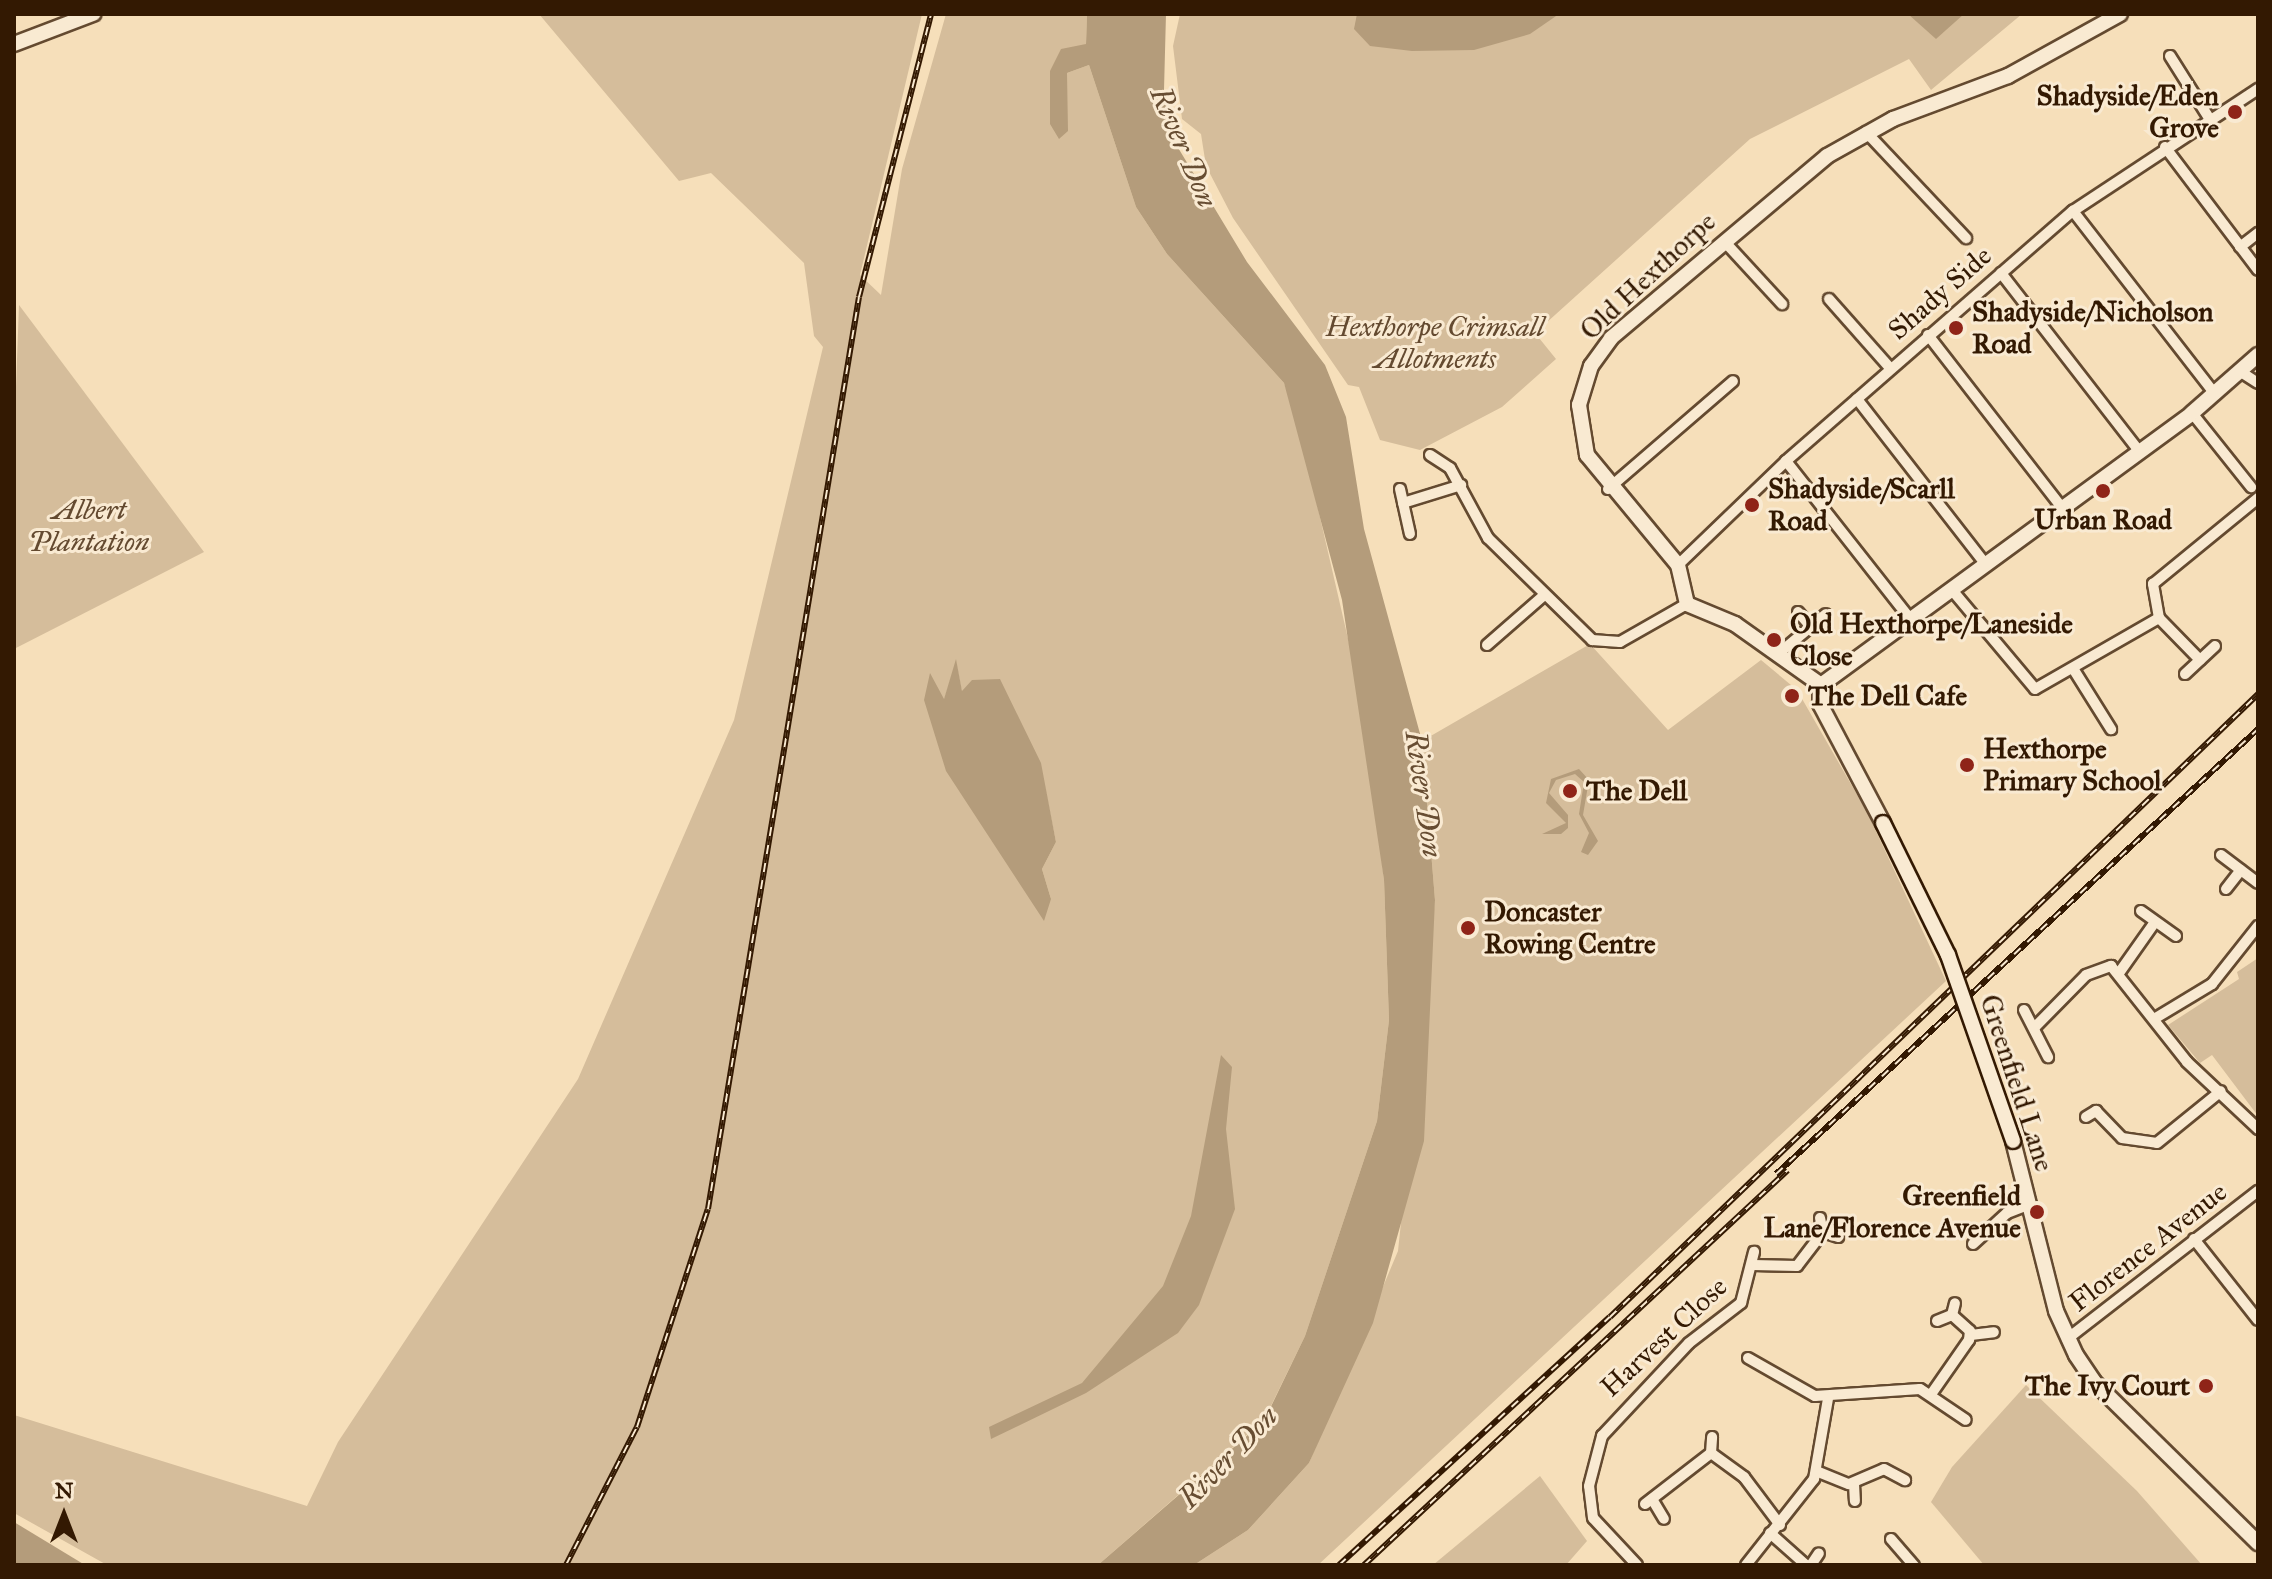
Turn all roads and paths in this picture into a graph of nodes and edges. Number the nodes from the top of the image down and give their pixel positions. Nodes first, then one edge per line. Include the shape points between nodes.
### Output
1 (93, 14) edge
2 (2120, 14) edge
3 (14, 44) edge
4 (2170, 56) dead end
5 (2258, 89) edge
6 (2209, 118) junction
7 (1866, 132) junction
8 (2165, 147) junction
9 (2073, 211) junction
10 (2258, 233) edge
11 (1966, 238) dead end
12 (1724, 241) junction
13 (2240, 247) junction
14 (2258, 270) edge
15 (2001, 273) junction
16 (1829, 299) dead end
17 (1782, 304) dead end
18 (1928, 335) junction
19 (2258, 355) edge
20 (1890, 368) junction
21 (2241, 372) junction
22 (1733, 381) dead end
23 (2258, 383) edge
24 (2214, 393) junction
25 (1857, 399) junction
26 (2192, 413) junction
27 (2139, 451) junction
28 (1430, 455) dead end
29 (1786, 461) junction
30 (1461, 485) junction
31 (2251, 487) dead end
32 (1400, 489) dead end
33 (1608, 489) junction
34 (2258, 498) edge
35 (1403, 503) junction
36 (2062, 508) junction
37 (1410, 534) dead end
38 (1678, 565) junction
39 (1986, 565) junction
40 (1952, 590) junction
41 (1542, 597) junction
42 (1687, 604) junction
43 (1798, 612) dead end
44 (1826, 614) dead end
45 (2159, 618) junction
46 (1912, 621) junction
47 (1811, 627) junction
48 (1487, 645) dead end
49 (2215, 646) dead end
50 (1778, 654) junction
51 (2200, 660) junction
52 (2074, 670) junction
53 (2185, 674) dead end
54 (1821, 685) junction
55 (2111, 729) dead end
56 (2221, 855) dead end
57 (2241, 870) junction
58 (2258, 883) edge
59 (2226, 889) dead end
60 (2141, 911) dead end
61 (2155, 922) junction
62 (2258, 926) edge
63 (2176, 936) dead end
64 (2119, 973) junction
65 (2024, 1010) dead end
66 (2154, 1019) junction
67 (2034, 1028) junction
68 (2048, 1057) dead end
69 (2221, 1091) junction
70 (2086, 1117) dead end
71 (2258, 1129) edge
72 (2258, 1191) edge
73 (2028, 1205) junction
74 (1820, 1218) dead end
75 (1823, 1232) junction
76 (1838, 1237) dead end
77 (2194, 1239) junction
78 (1973, 1244) dead end
79 (1754, 1252) dead end
80 (1753, 1265) junction
81 (1955, 1303) dead end
82 (1952, 1315) junction
83 (2258, 1320) edge
84 (1937, 1321) dead end
85 (1994, 1332) dead end
86 (1971, 1335) junction
87 (2067, 1339) junction
88 (1748, 1358) dead end
89 (1774, 1359) dead end
90 (1765, 1370) junction
91 (1932, 1393) junction
92 (1828, 1399) junction
93 (1966, 1420) dead end
94 (1712, 1437) dead end
95 (1711, 1453) junction
96 (1816, 1471) junction
97 (1905, 1480) dead end
98 (1854, 1484) junction
99 (1855, 1501) dead end
100 (1664, 1519) dead end
101 (1780, 1525) junction
102 (1770, 1533) junction
103 (1891, 1539) dead end
104 (2258, 1543) edge
105 (1819, 1553) dead end
106 (1637, 1565) edge
107 (1746, 1565) edge
108 (1808, 1565) edge
109 (1914, 1565) edge

1 - 3 street
2 - 7 street, Old Hexthorpe via 2008,76
4 - 6 street
5 - 6 street, Shady Side
6 - 8 street, Shady Side
7 - 11 street
7 - 12 street, Old Hexthorpe via 1801,174
8 - 9 street, Shady Side
8 - 13 street
9 - 15 street, Shady Side
9 - 24 street
10 - 13 street
12 - 17 street
12 - 33 street, Old Hexthorpe via 1611,338 1591,366 1579,424 1587,455
13 - 14 street
15 - 18 street, Shady Side
15 - 27 street
16 - 20 street
18 - 20 street, Shady Side
18 - 36 street
19 - 21 street
20 - 25 street, Shady Side
21 - 23 street
21 - 24 street
22 - 33 street
24 - 26 street
25 - 29 street, Shady Side
25 - 39 street
26 - 27 street
26 - 31 street
27 - 36 street
28 - 30 street
29 - 38 street, Shady Side
29 - 46 street
30 - 35 street
30 - 41 street via 1488,538
32 - 35 street
33 - 38 street, Old Hexthorpe
34 - 45 street via 2156,578
35 - 37 street
36 - 39 street
38 - 42 street, Old Hexthorpe
39 - 40 street
40 - 46 street
40 - 52 street via 1989,626 2030,687 2045,688
41 - 42 street via 1592,640 1610,645
41 - 48 street
42 - 50 street via 1735,624
43 - 47 street
44 - 47 street
45 - 51 street
45 - 52 street
46 - 54 street
47 - 50 street
49 - 51 street
50 - 54 street
51 - 53 street
52 - 55 street
54 - 73 street, Greenfield Lane, bridge via 1820,704 1948,955 2013,1141
56 - 57 street
57 - 58 street
57 - 59 street
60 - 61 street
61 - 63 street
61 - 64 street
62 - 66 street via 2212,984
64 - 66 street
64 - 67 street via 2111,966 2094,969
65 - 67 street
66 - 69 street via 2187,1062
67 - 68 street
69 - 70 street via 2157,1143 2122,1138 2096,1111
69 - 71 street
72 - 77 street, Florence Avenue
73 - 78 street via 2007,1213
73 - 87 street, Greenfield Lane
74 - 75 street
75 - 76 street
75 - 80 street, Harvest Close via 1797,1266
77 - 83 street
77 - 87 street, Florence Avenue
79 - 80 street, Harvest Close
80 - 106 street, Harvest Close via 1741,1303 1689,1343 1602,1436 1591,1509 1604,1537
81 - 82 street
82 - 84 street
82 - 86 street
85 - 86 street
86 - 91 street
87 - 104 street, Greenfield Lane via 2094,1382
88 - 90 street
89 - 90 street
90 - 92 street
91 - 92 street via 1888,1388
91 - 93 street
92 - 96 street
94 - 95 street
95 - 100 street via 1649,1502
95 - 101 street via 1744,1477
96 - 98 street
96 - 101 street
97 - 98 street via 1884,1469
98 - 99 street
101 - 102 street
102 - 107 street
102 - 108 street
103 - 109 street
105 - 108 street

